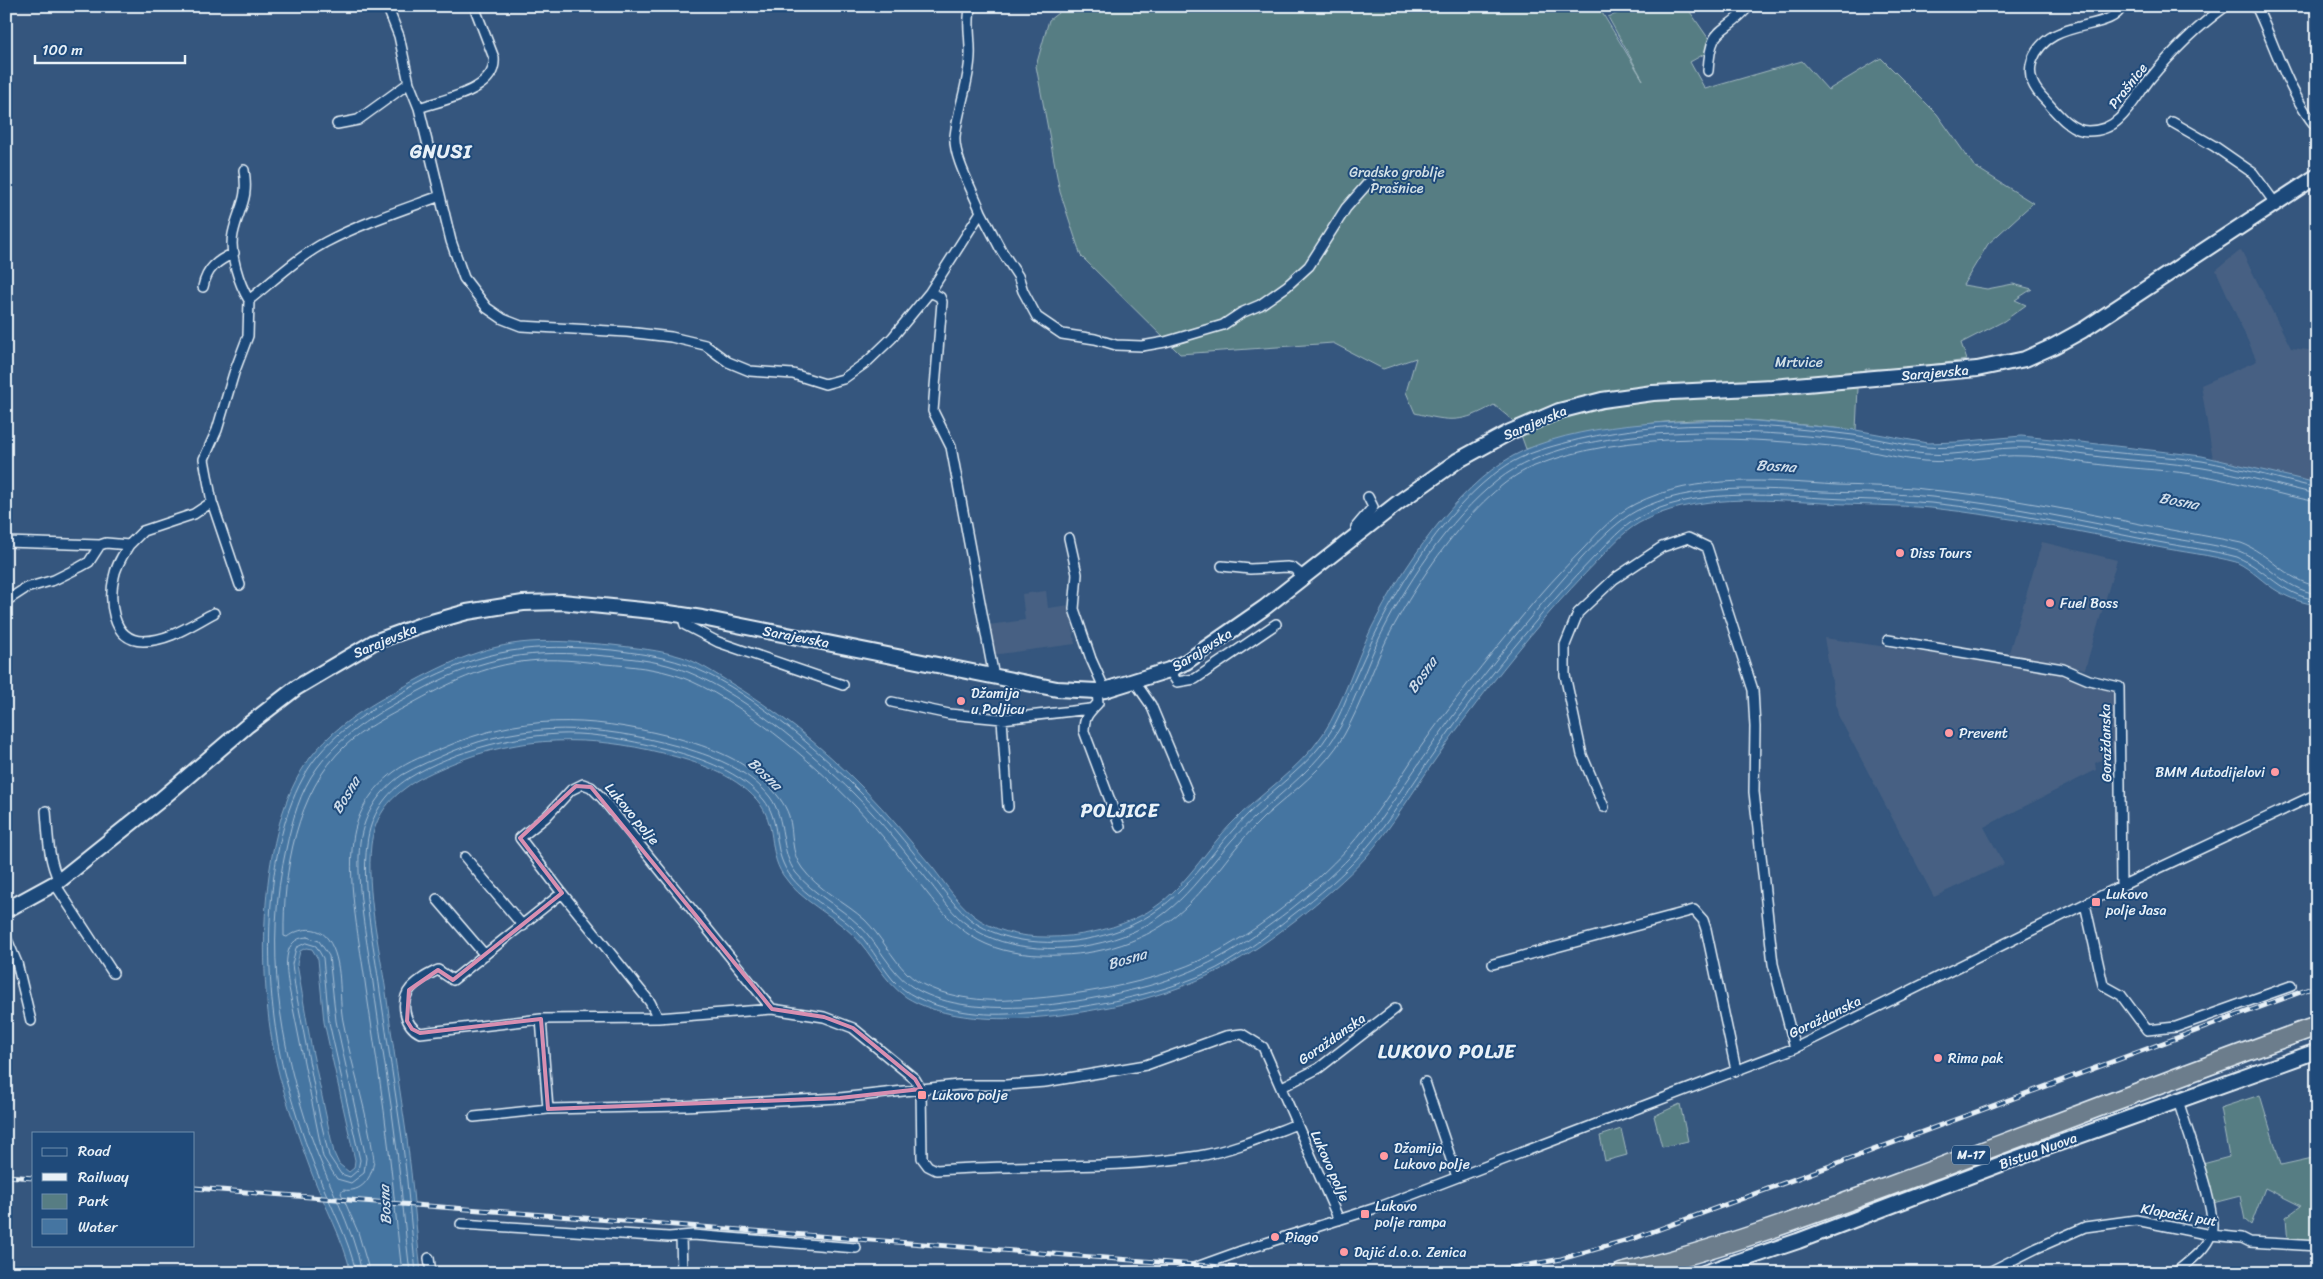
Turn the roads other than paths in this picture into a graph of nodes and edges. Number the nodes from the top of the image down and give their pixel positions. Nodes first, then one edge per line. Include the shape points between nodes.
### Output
1 (387, 6) edge
2 (474, 6) edge
3 (971, 6) edge
4 (1749, 6) edge
5 (2122, 6) edge
6 (2226, 6) edge
7 (2256, 6) edge
8 (1708, 71) dead end
9 (409, 83) junction
10 (419, 108) junction
11 (2172, 122) dead end
12 (337, 124) dead end
13 (2317, 128) edge
14 (244, 170) dead end
15 (2317, 176) edge
16 (1369, 182) dead end
17 (440, 196) junction
18 (2274, 203) junction
19 (981, 212) junction
20 (234, 253) junction
21 (203, 287) dead end
22 (930, 292) junction
23 (249, 300) junction
24 (1368, 497) dead end
25 (212, 502) junction
26 (1358, 534) junction
27 (1069, 538) dead end
28 (6, 542) edge
29 (100, 545) junction
30 (129, 545) junction
31 (1222, 566) dead end
32 (1303, 576) junction
33 (240, 585) dead end
34 (6, 601) edge
35 (214, 613) dead end
36 (682, 615) junction
37 (1276, 624) dead end
38 (1888, 640) dead end
39 (1169, 670) junction
40 (994, 677) junction
41 (1135, 682) junction
42 (843, 685) dead end
43 (1101, 690) junction
44 (892, 702) dead end
45 (1090, 709) junction
46 (1002, 719) junction
47 (2317, 794) edge
48 (1189, 796) dead end
49 (1008, 807) dead end
50 (1604, 807) dead end
51 (46, 811) dead end
52 (1120, 827) dead end
53 (465, 858) dead end
54 (57, 882) junction
55 (2121, 886) junction
56 (562, 893) junction
57 (437, 899) dead end
58 (2085, 904) junction
59 (6, 910) edge
60 (523, 926) junction
61 (6, 937) edge
62 (485, 955) junction
63 (1493, 964) dead end
64 (113, 973) dead end
65 (2290, 986) dead end
66 (772, 1009) junction
67 (1395, 1009) dead end
68 (658, 1018) junction
69 (542, 1019) junction
70 (31, 1021) dead end
71 (2317, 1026) edge
72 (1796, 1048) junction
73 (2317, 1051) edge
74 (1736, 1070) junction
75 (1425, 1082) dead end
76 (1282, 1087) junction
77 (921, 1089) junction
78 (2178, 1100) junction
79 (548, 1109) junction
80 (474, 1117) dead end
81 (1297, 1124) junction
82 (1457, 1177) junction
83 (1339, 1220) junction
84 (461, 1224) dead end
85 (2211, 1236) junction
86 (681, 1237) junction
87 (2317, 1246) edge
88 (856, 1248) dead end
89 (429, 1258) dead end
90 (431, 1273) edge
91 (682, 1273) edge
92 (1180, 1273) edge
93 (1621, 1273) edge
94 (1704, 1273) edge
95 (1987, 1273) edge
96 (2175, 1273) edge

1 - 9 street via 399,36
2 - 10 street via 494,58 495,66 490,78 465,92
3 - 19 street via 968,15 970,57 955,137 962,168
4 - 8 street via 1719,30 1713,39
5 - 6 street, Prašnice via 2110,18 2051,36 2038,48 2032,62 2030,76 2036,90 2067,123 2078,129 2098,130 2112,126 2158,70
7 - 13 street via 2304,110
9 - 10 street
9 - 12 street via 358,120
10 - 17 street
11 - 18 street via 2253,173
14 - 20 street via 244,204 233,236
15 - 18 main road, Sarajevska
16 - 19 street via 1346,208 1309,266 1260,305 1223,325 1142,346 1116,345 1062,334 1037,317 1018,276
17 - 22 street via 464,278 487,308 503,319 521,326 671,336 705,345 728,362 750,371 793,374 825,384 843,379 892,338
17 - 23 street via 324,243
18 - 26 main road, Sarajevska via 2083,330 2025,359 1977,369 1892,377 1653,394 1602,400 1559,410 1457,461
19 - 22 street
20 - 21 street via 224,257 206,274
20 - 23 street
22 - 40 street via 940,297 942,302 933,411 952,447
23 - 25 street via 248,336 204,459
24 - 26 street via 1374,507 1356,526
25 - 30 street via 194,514 143,531
25 - 33 street
26 - 32 main road, Sarajevska
27 - 43 street via 1077,574 1074,609
28 - 29 street
29 - 30 street
29 - 34 street via 89,562 54,580 26,588
30 - 35 street via 114,576 111,602 113,618 130,639 141,641 172,636
31 - 32 street via 1250,569 1287,567 1294,568
32 - 39 main road, Sarajevska via 1228,634
36 - 40 main road, Sarajevska
36 - 42 street via 685,625 718,642
36 - 54 main road, Sarajevska via 562,602 523,603 467,612 374,642 296,688
37 - 39 street via 1195,679 1177,682
38 - 55 street, Goraždanska via 2063,669 2089,680 2119,687
39 - 41 main road, Sarajevska
40 - 43 main road, Sarajevska via 1057,689
41 - 43 main road, Sarajevska
41 - 48 street via 1151,705
43 - 45 street via 1098,703
44 - 46 street via 949,714
45 - 46 street
45 - 52 street via 1084,719 1084,731
46 - 49 street
47 - 55 street, Goraždanska
50 - 72 street via 1582,755 1566,674 1565,646 1578,613 1614,579 1662,547 1688,538 1707,547 1753,690 1754,792 1773,964
51 - 54 street via 50,854
53 - 60 street
54 - 59 main road, Sarajevska
54 - 64 street
55 - 58 street, Goraždanska
56 - 60 street
56 - 66 street, Lukovo polje via 520,838 546,817 571,790 583,784 602,798
56 - 68 street, Lukovo polje via 650,1002
57 - 62 street
58 - 65 street via 2103,985 2121,995 2147,1030 2176,1027
58 - 72 street, Goraždanska
60 - 62 street
61 - 70 street via 17,962
62 - 69 street via 453,980 438,970 425,976 410,990 406,1004 407,1021 412,1029 420,1033
63 - 74 street via 1694,910 1706,929
66 - 68 street
66 - 77 street via 824,1017 853,1028 915,1079
67 - 76 street, Goraždanska via 1319,1068
68 - 69 street
69 - 79 street
71 - 93 highway, M-17 via 1822,1212
72 - 74 street, Goraždanska
73 - 78 main road, Bistua Nuova
74 - 82 street, Goraždanska
75 - 82 street
76 - 77 street, Lukovo polje via 1262,1047 1242,1034 1226,1036 1146,1064 1085,1076 1016,1084
76 - 81 street, Lukovo polje
77 - 79 street, Lukovo polje via 840,1098
77 - 81 street, Lukovo polje via 922,1158 936,1170 1137,1162 1198,1156 1230,1149
78 - 85 street via 2210,1210
78 - 94 main road, Bistua Nuova
79 - 80 street, Lukovo polje
81 - 83 street, Lukovo polje
82 - 83 street, Goraždanska
83 - 92 street, Goraždanska
84 - 86 street
85 - 87 street, Klopački put
85 - 95 street, Klopački put via 2136,1220 2086,1228
85 - 96 street via 2203,1248
86 - 88 street via 693,1235
86 - 91 street
89 - 90 street

